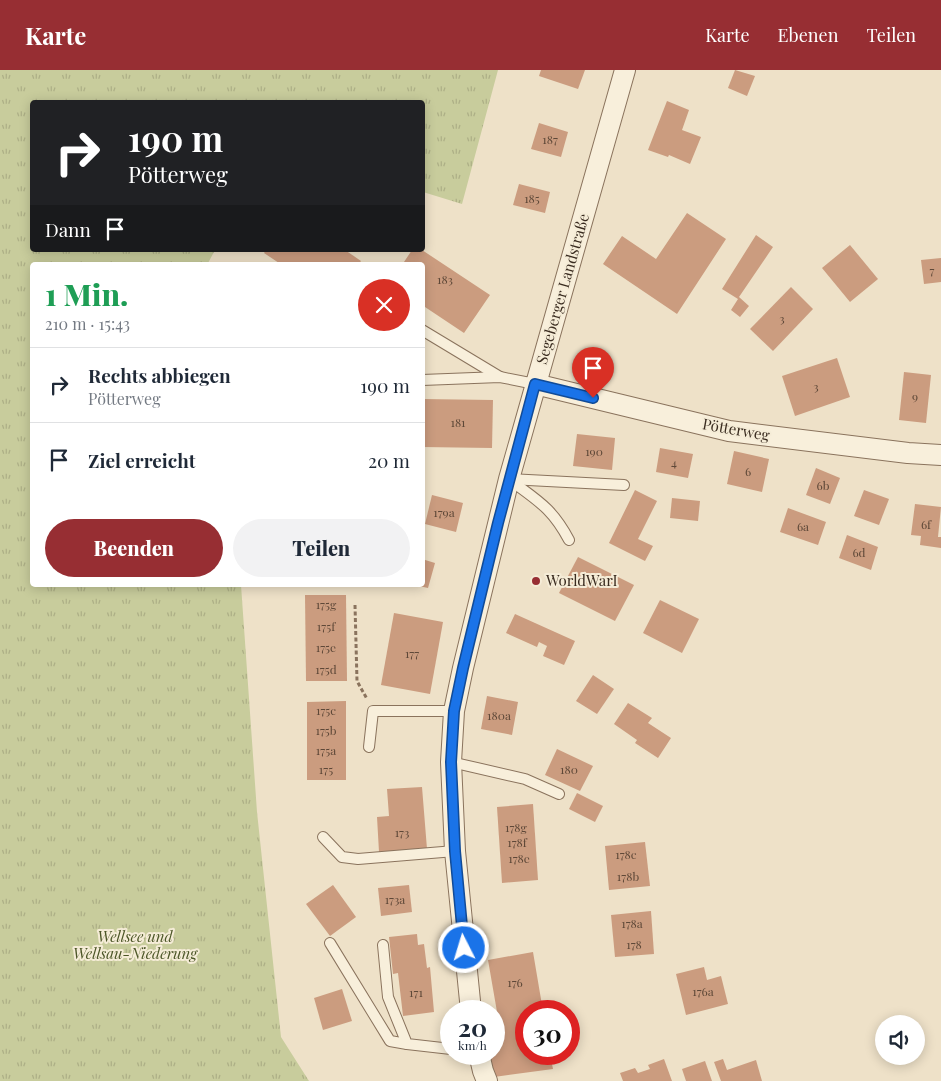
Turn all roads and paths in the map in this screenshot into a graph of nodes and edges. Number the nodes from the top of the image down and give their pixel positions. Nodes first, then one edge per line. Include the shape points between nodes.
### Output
1 (625, 70) edge
2 (425, 332) edge
3 (500, 377) junction
4 (425, 380) edge
5 (535, 384) junction
6 (941, 455) edge
7 (509, 480) junction
8 (624, 485) dead end
9 (569, 540) dead end
10 (355, 605) dead end
11 (373, 711) junction
12 (454, 711) junction
13 (368, 747) dead end
14 (451, 762) junction
15 (559, 794) dead end
16 (323, 837) dead end
17 (455, 851) junction
18 (330, 944) dead end
19 (384, 945) dead end
20 (470, 1000) edge
21 (407, 1044) junction
22 (440, 1048) edge
23 (481, 1065) edge
24 (487, 1081) edge

1 - 5 street, Segeberger Landstraße
2 - 3 lane
3 - 4 lane
3 - 5 lane
5 - 6 street, Pötterweg via 729,431
5 - 7 street, Segeberger Landstraße
7 - 8 lane
7 - 9 lane via 547,507
7 - 12 street, Segeberger Landstraße
10 - 11 path via 357,680
11 - 12 lane
11 - 13 lane
12 - 14 street, Segeberger Landstraße
14 - 15 lane via 525,779
14 - 17 street, Segeberger Landstraße
16 - 17 lane via 342,856 358,858
17 - 20 street, Segeberger Landstraße
18 - 21 lane via 390,1041
19 - 21 lane via 388,997
21 - 22 lane
23 - 24 street

